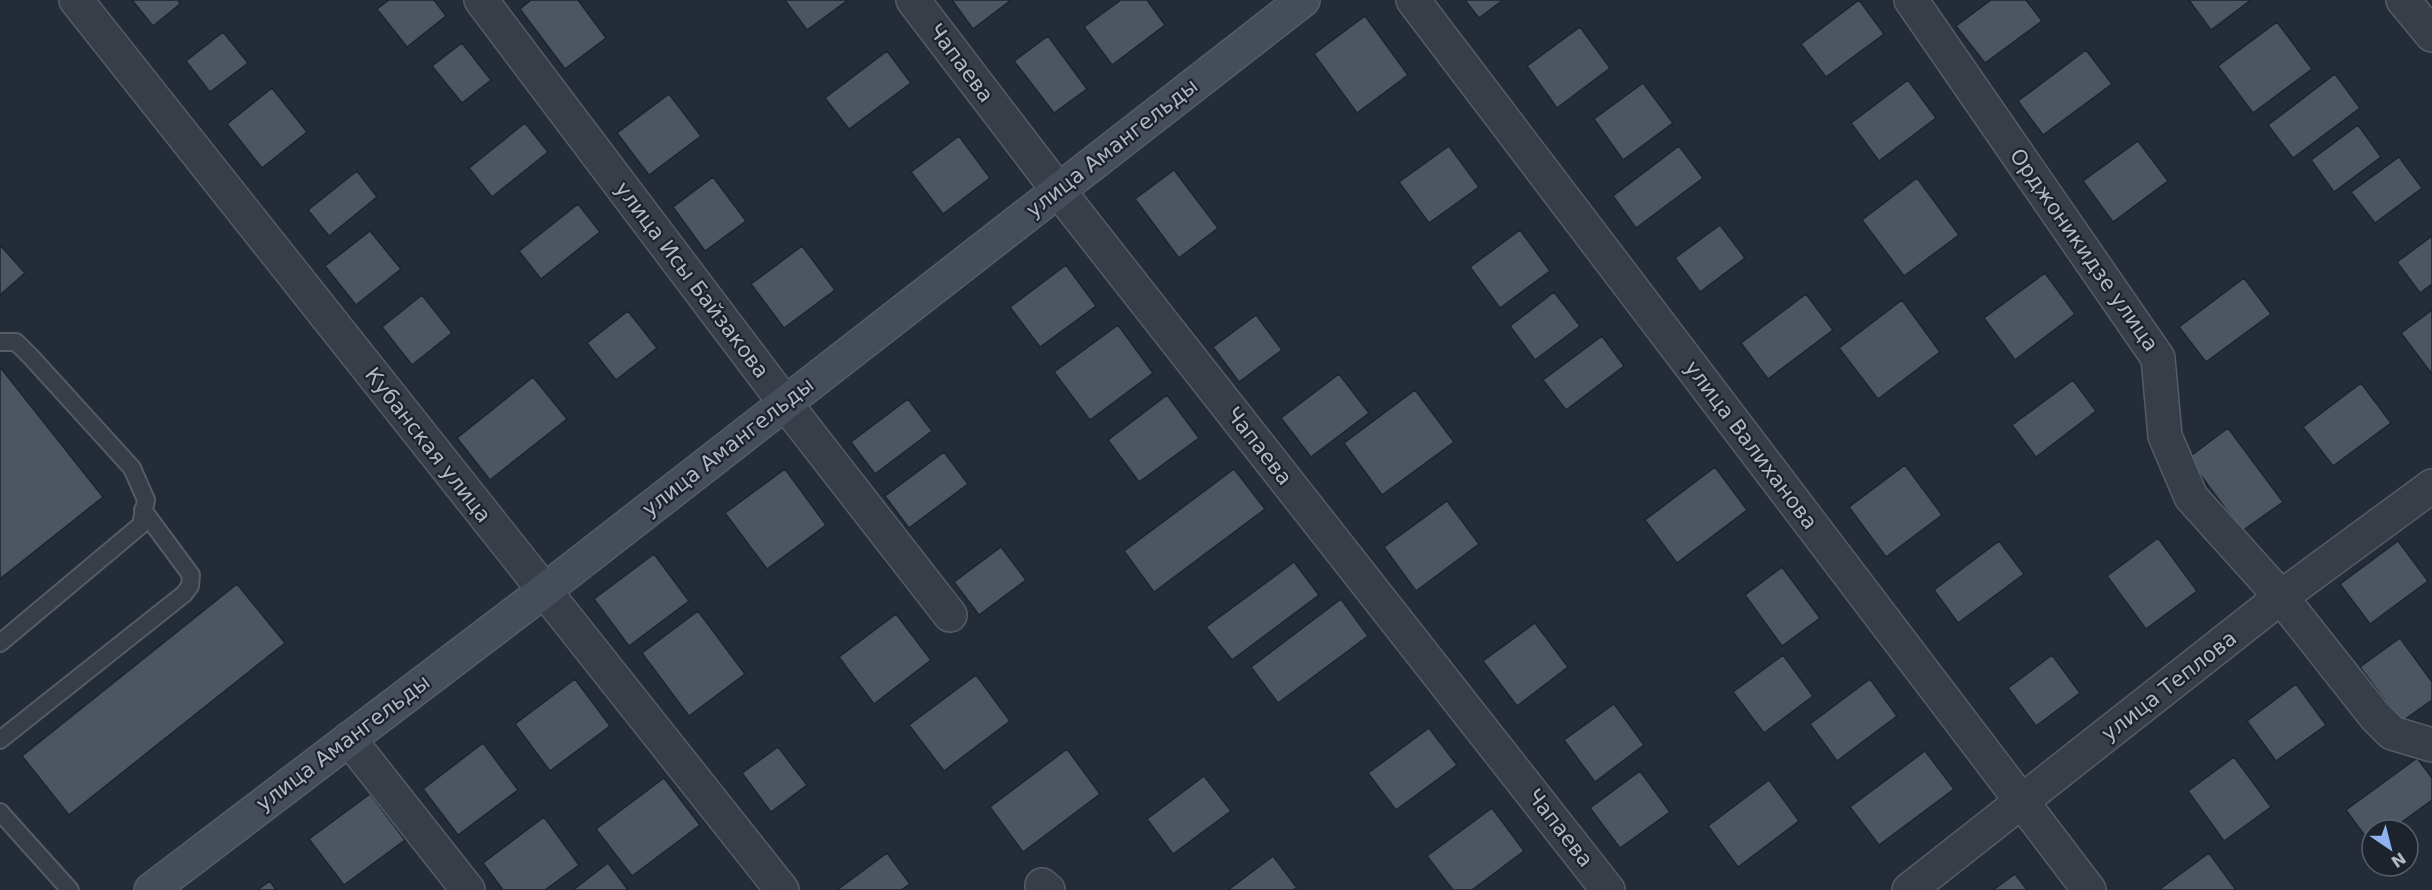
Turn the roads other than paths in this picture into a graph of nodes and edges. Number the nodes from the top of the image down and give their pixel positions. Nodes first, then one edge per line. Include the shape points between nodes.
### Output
1 (76, 0) edge
2 (481, 0) edge
3 (913, 0) edge
4 (1303, 0) edge
5 (1413, 0) edge
6 (1911, 0) edge
7 (2403, 0) edge
8 (2432, 35) edge
9 (1058, 190) junction
10 (0, 342) edge
11 (785, 403) junction
12 (2432, 486) edge
13 (143, 510) junction
14 (544, 591) junction
15 (2281, 597) junction
16 (950, 615) dead end
17 (0, 644) edge
18 (349, 739) junction
19 (0, 740) edge
20 (2432, 745) edge
21 (2021, 801) junction
22 (0, 812) edge
23 (70, 890) edge
24 (151, 890) edge
25 (468, 890) edge
26 (782, 890) edge
27 (1608, 890) edge
28 (1909, 890) edge
29 (2089, 890) edge

1 - 14 street, Кубанская улица
2 - 11 street, улица Исы Байзакова
3 - 9 street, Чапаева
4 - 9 street, улица Амангельды
5 - 21 street, улица Валиханова
6 - 15 street, Орджоникидзе улица via 2158,358 2165,436 2191,497
7 - 8 street
9 - 11 street, улица Амангельды
9 - 27 street, Чапаева
10 - 13 lane via 16,342 132,468 146,500
11 - 14 street, улица Амангельды
11 - 16 street, улица Исы Байзакова
12 - 15 street, улица Теплова
13 - 17 lane via 141,525
13 - 19 lane via 191,575 190,586
14 - 18 street, улица Амангельды
14 - 26 street, Кубанская улица
15 - 20 street, Орджоникидзе улица via 2392,733
15 - 21 street, улица Теплова
18 - 24 street, улица Амангельды
18 - 25 street
21 - 28 street, улица Теплова
21 - 29 street, улица Валиханова
22 - 23 lane

